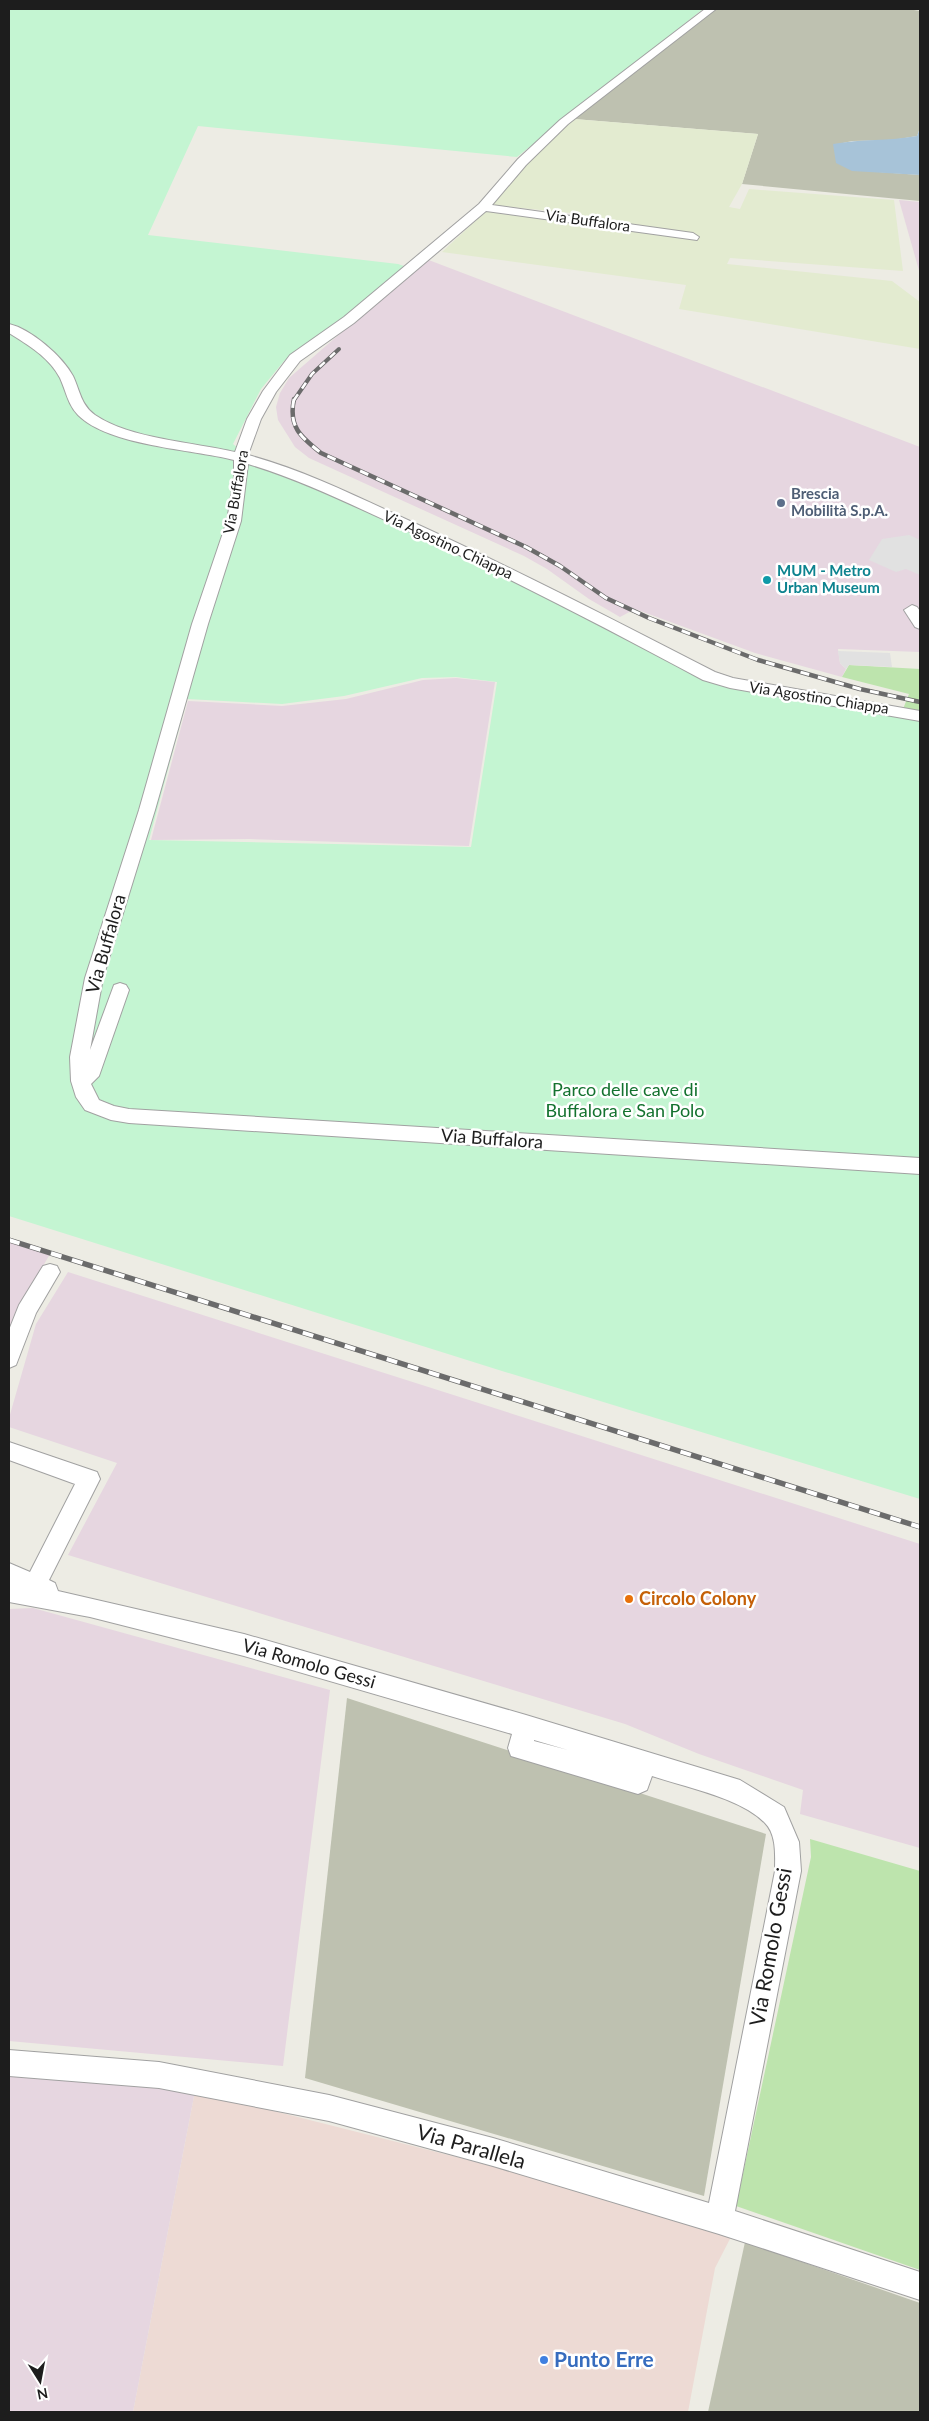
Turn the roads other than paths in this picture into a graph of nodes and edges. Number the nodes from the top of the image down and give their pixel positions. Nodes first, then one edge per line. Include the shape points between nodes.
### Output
1 (711, 9) edge
2 (483, 207) junction
3 (693, 237) dead end
4 (9, 328) edge
5 (240, 456) junction
6 (912, 610) dead end
7 (920, 624) edge
8 (920, 716) edge
9 (120, 990) dead end
10 (81, 1081) junction
11 (920, 1166) edge
12 (50, 1272) dead end
13 (9, 1359) edge
14 (9, 1451) edge
15 (9, 1573) edge
16 (35, 1585) junction
17 (9, 1592) edge
18 (90, 1607) junction
19 (9, 2063) edge
20 (719, 2220) junction
21 (920, 2286) edge

1 - 2 street, Via Buffalora via 634,75 557,129 522,162
2 - 3 street, Via Buffalora
2 - 5 street, Via Buffalora via 364,308 290,363 254,419
4 - 5 street, Via Agostino Chiappa via 58,364 78,406 102,425 139,437
5 - 8 street, Via Agostino Chiappa via 333,492 558,596 709,676 730,683
5 - 10 street, Via Buffalora via 234,521 200,624 153,810 94,978 78,1057
6 - 7 street
9 - 10 street, Via Buffalora via 90,1076
10 - 11 street, Via Buffalora via 92,1105 100,1110 129,1116
12 - 13 street via 26,1311
14 - 16 street via 89,1479
15 - 16 street, Via Romolo Gessi
16 - 18 street, Via Romolo Gessi
17 - 18 street, Via Romolo Gessi
18 - 20 street, Via Romolo Gessi via 244,1645 526,1726 520,1748 638,1782 644,1762 740,1792 775,1814 787,1842 788,1872
19 - 20 street, Via Parallela via 159,2075 329,2108 493,2152
20 - 21 street, Via Parallela

